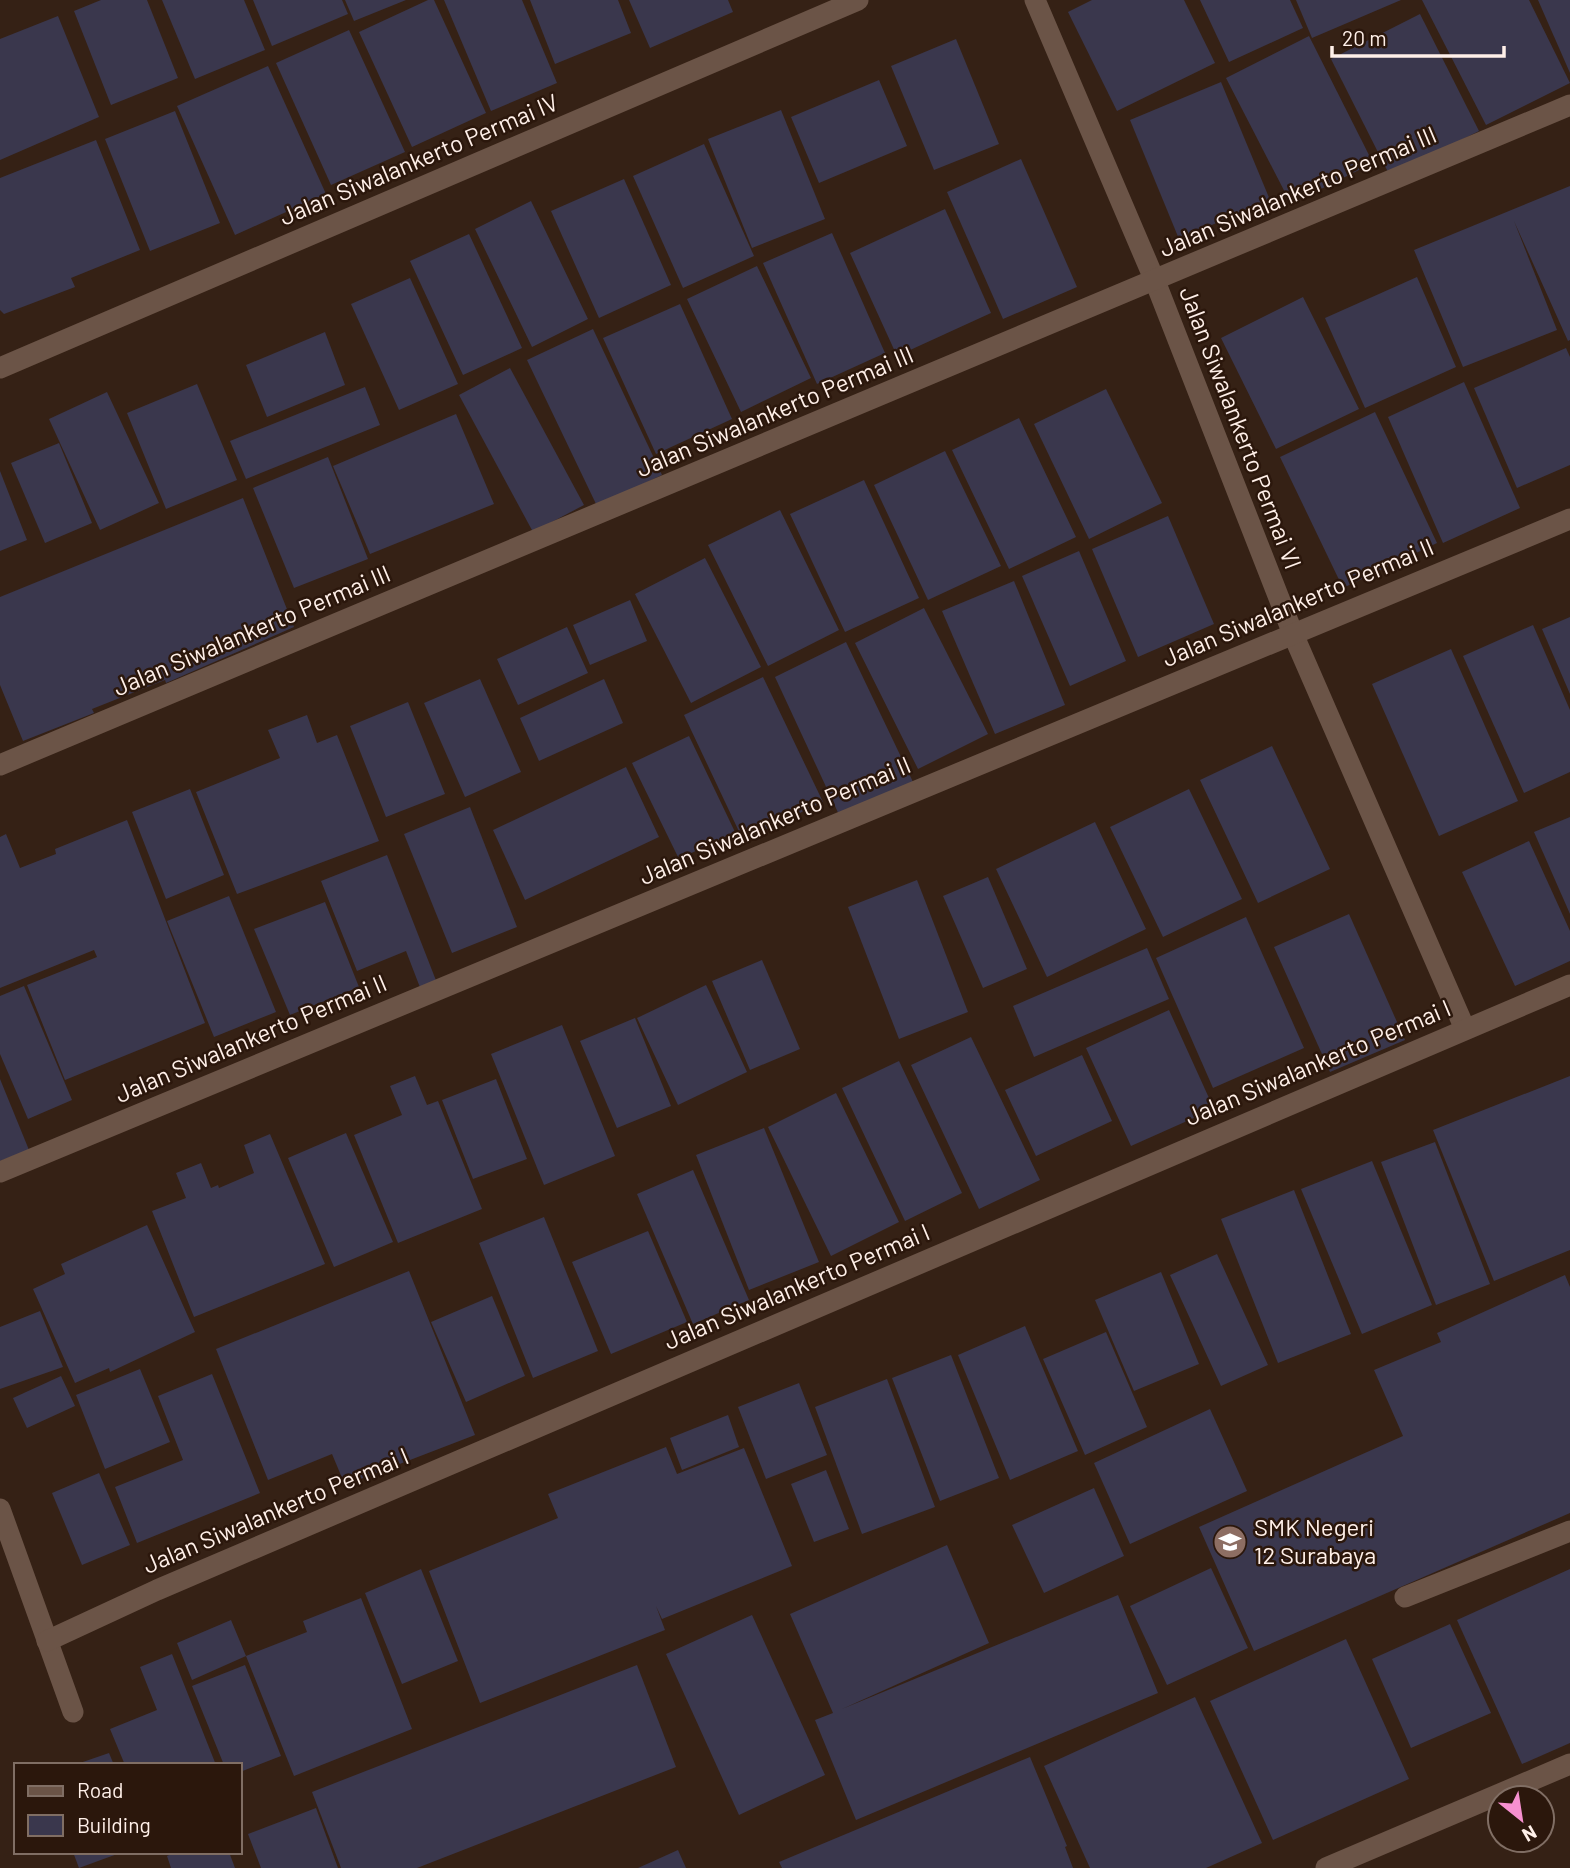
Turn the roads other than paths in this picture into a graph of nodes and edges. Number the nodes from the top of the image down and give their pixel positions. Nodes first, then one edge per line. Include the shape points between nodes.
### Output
1 (858, 0) edge
2 (1035, 0) edge
3 (1570, 105) edge
4 (1155, 281) junction
5 (0, 368) edge
6 (1570, 519) edge
7 (1293, 634) junction
8 (0, 765) edge
9 (1570, 985) edge
10 (1465, 1029) junction
11 (0, 1172) edge
12 (0, 1509) edge
13 (1570, 1531) edge
14 (1405, 1597) dead end
15 (47, 1641) junction
16 (73, 1712) dead end
17 (1570, 1764) edge
18 (1326, 1868) edge

1 - 5 street, Jalan Siwalankerto Permai IV
2 - 4 street, Jalan Siwalankerto Permai VI
3 - 4 street, Jalan Siwalankerto Permai III
4 - 7 street, Jalan Siwalankerto Permai VI
4 - 8 street, Jalan Siwalankerto Permai III
6 - 7 street, Jalan Siwalankerto Permai II
7 - 10 street, Jalan Siwalankerto Permai VI
7 - 11 street, Jalan Siwalankerto Permai II
9 - 10 street, Jalan Siwalankerto Permai I
10 - 15 street, Jalan Siwalankerto Permai I
12 - 15 street
13 - 14 street
15 - 16 street
17 - 18 street

